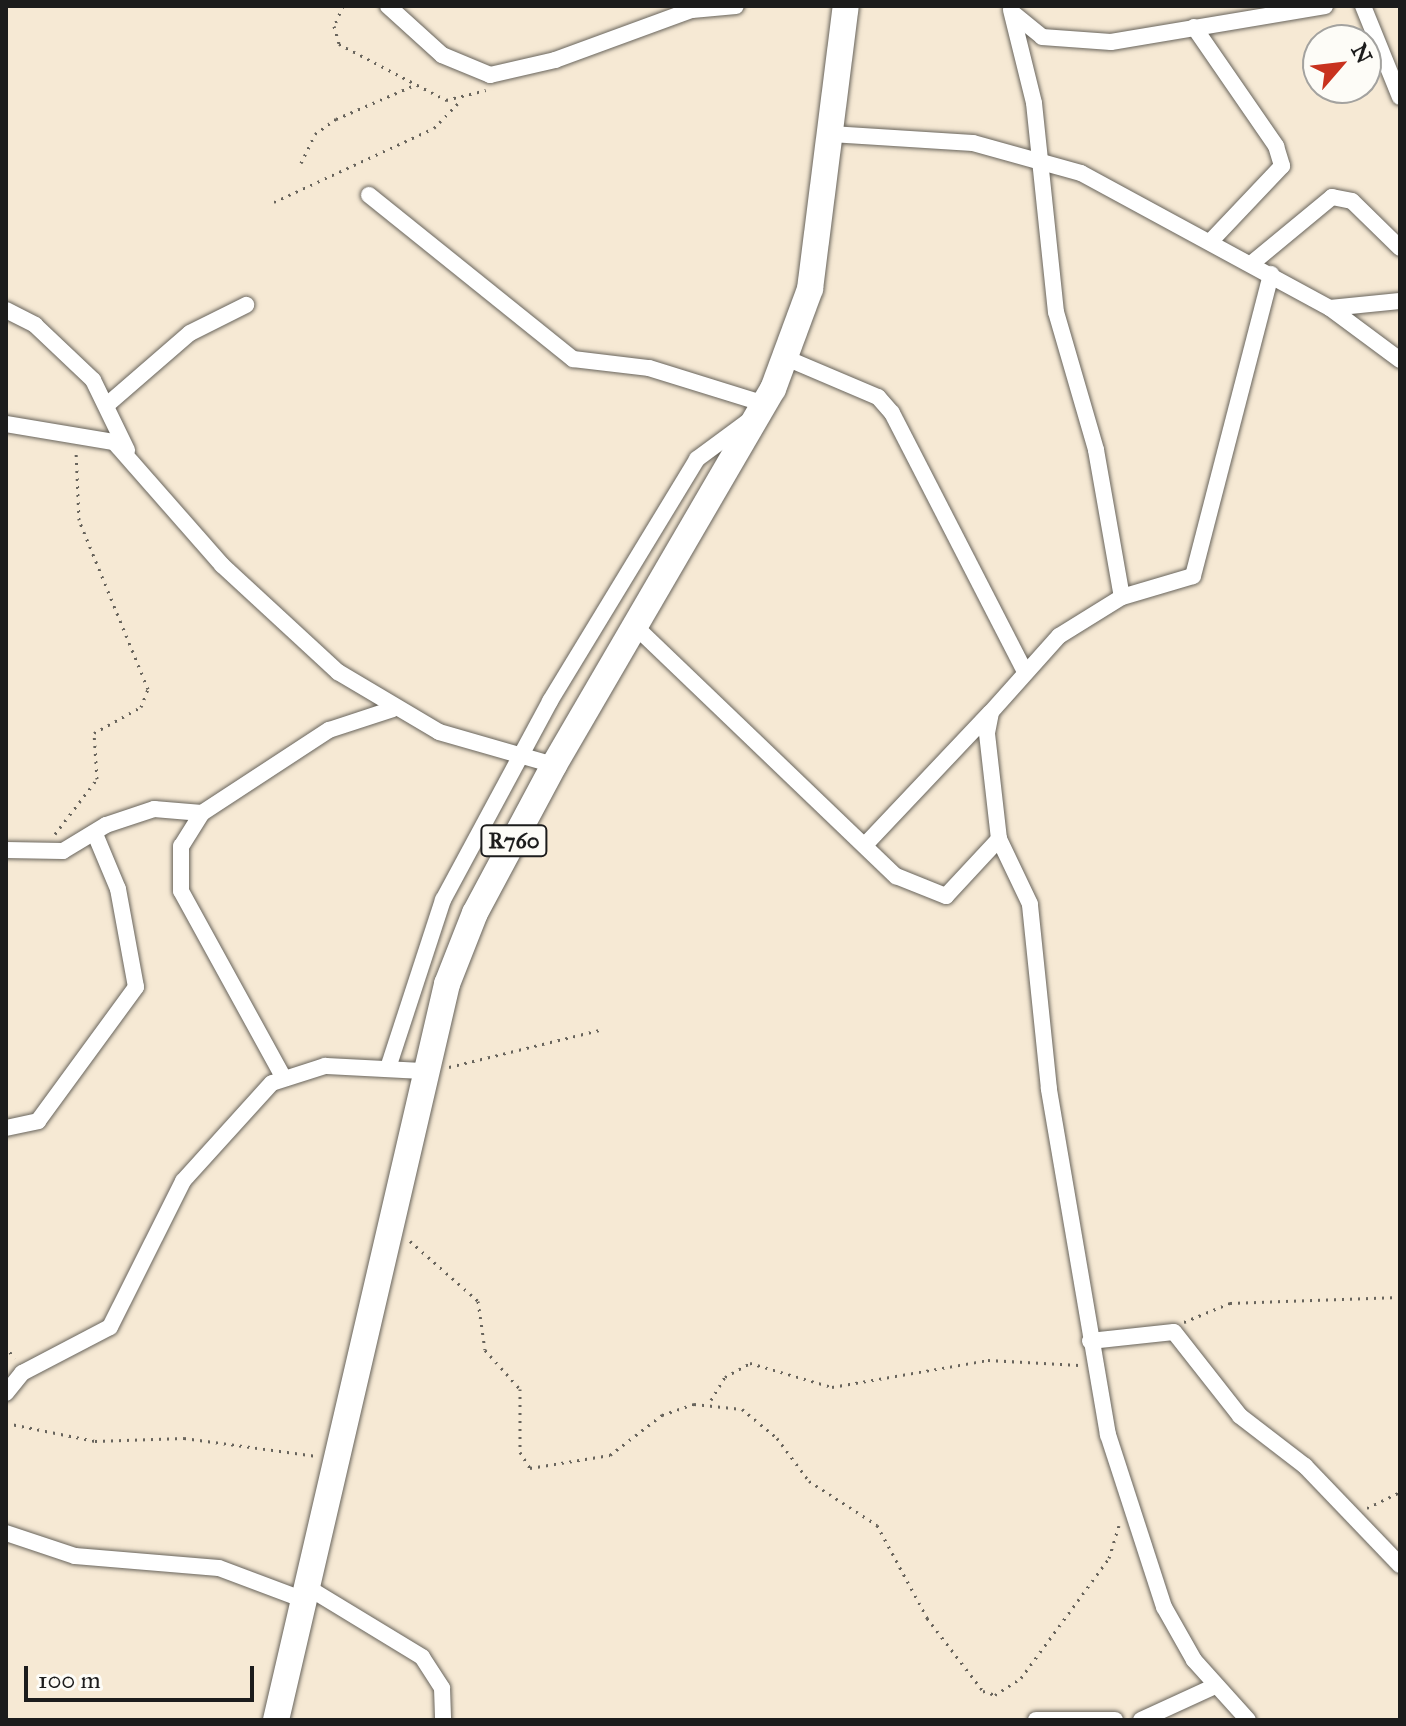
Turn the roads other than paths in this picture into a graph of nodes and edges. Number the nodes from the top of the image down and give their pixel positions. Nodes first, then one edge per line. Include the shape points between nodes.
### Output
1 (388, 6) edge
2 (736, 6) edge
3 (846, 6) edge
4 (1325, 6) edge
5 (1363, 6) edge
6 (1010, 8) edge
7 (1269, 11) edge
8 (1194, 27) junction
9 (1400, 97) edge
10 (831, 134) junction
11 (1041, 158) junction
12 (369, 195) dead end
13 (1210, 242) junction
14 (1400, 248) edge
15 (1251, 264) junction
16 (1271, 274) junction
17 (1400, 301) edge
18 (246, 305) dead end
19 (1330, 308) junction
20 (6, 310) edge
21 (786, 358) junction
22 (1400, 360) edge
23 (108, 404) junction
24 (762, 409) junction
25 (6, 424) edge
26 (128, 453) junction
27 (1122, 597) junction
28 (637, 628) junction
29 (1024, 670) junction
30 (393, 709) junction
31 (991, 712) junction
32 (519, 757) junction
33 (554, 765) junction
34 (202, 813) junction
35 (95, 834) junction
36 (999, 839) junction
37 (865, 845) junction
38 (6, 850) edge
39 (389, 1065) junction
40 (424, 1071) junction
41 (282, 1075) junction
42 (6, 1128) edge
43 (1090, 1341) junction
44 (6, 1393) edge
45 (6, 1533) edge
46 (1400, 1565) edge
47 (305, 1594) junction
48 (1215, 1686) junction
49 (276, 1720) edge
50 (443, 1720) edge
51 (1036, 1720) edge
52 (1115, 1720) edge
53 (1141, 1720) edge
54 (1248, 1720) edge

1 - 2 street via 442,55 490,75 555,60 692,10
3 - 10 main road, R760
4 - 7 street
5 - 9 street
6 - 8 street via 1042,37 1111,42
6 - 11 street
7 - 8 street
8 - 13 street via 1276,146 1282,166
10 - 11 street via 973,143
10 - 21 main road, R760 via 810,289
11 - 13 street
11 - 27 street via 1056,312 1096,450
12 - 24 street via 573,359 649,368
13 - 15 street
14 - 15 street via 1352,201 1332,197
15 - 16 street
16 - 19 street
16 - 27 street via 1195,573 1181,583
17 - 19 street
18 - 23 street via 190,333
19 - 22 street
20 - 23 street via 60,347
21 - 24 main road, R760
21 - 29 street via 878,397 892,413
23 - 26 street
24 - 28 main road, R760
24 - 32 street via 697,459
25 - 26 street via 93,434
26 - 30 street via 222,565 338,672
27 - 29 street via 1059,636
28 - 33 main road, R760
28 - 37 street
29 - 31 street
30 - 32 street
30 - 34 street via 329,730
31 - 36 street
31 - 37 street
32 - 33 street
32 - 39 street via 425,942
33 - 40 main road, R760 via 475,913
34 - 35 street via 154,809
34 - 41 street via 181,846 184,901
35 - 38 street via 49,852
35 - 42 street via 118,889 136,987 38,1121
36 - 37 street via 946,896 896,876
36 - 43 street via 1030,904 1049,1089
39 - 40 street
39 - 41 street
40 - 47 main road, R760
41 - 44 street via 183,1181 110,1327 29,1368
43 - 46 street via 1165,1329 1181,1337 1240,1416 1353,1515
43 - 48 street via 1091,1366 1125,1489 1164,1607
45 - 47 street via 75,1556 219,1568
47 - 49 main road, R760
47 - 50 street via 422,1657 442,1688
48 - 53 street
48 - 54 street
51 - 52 street

